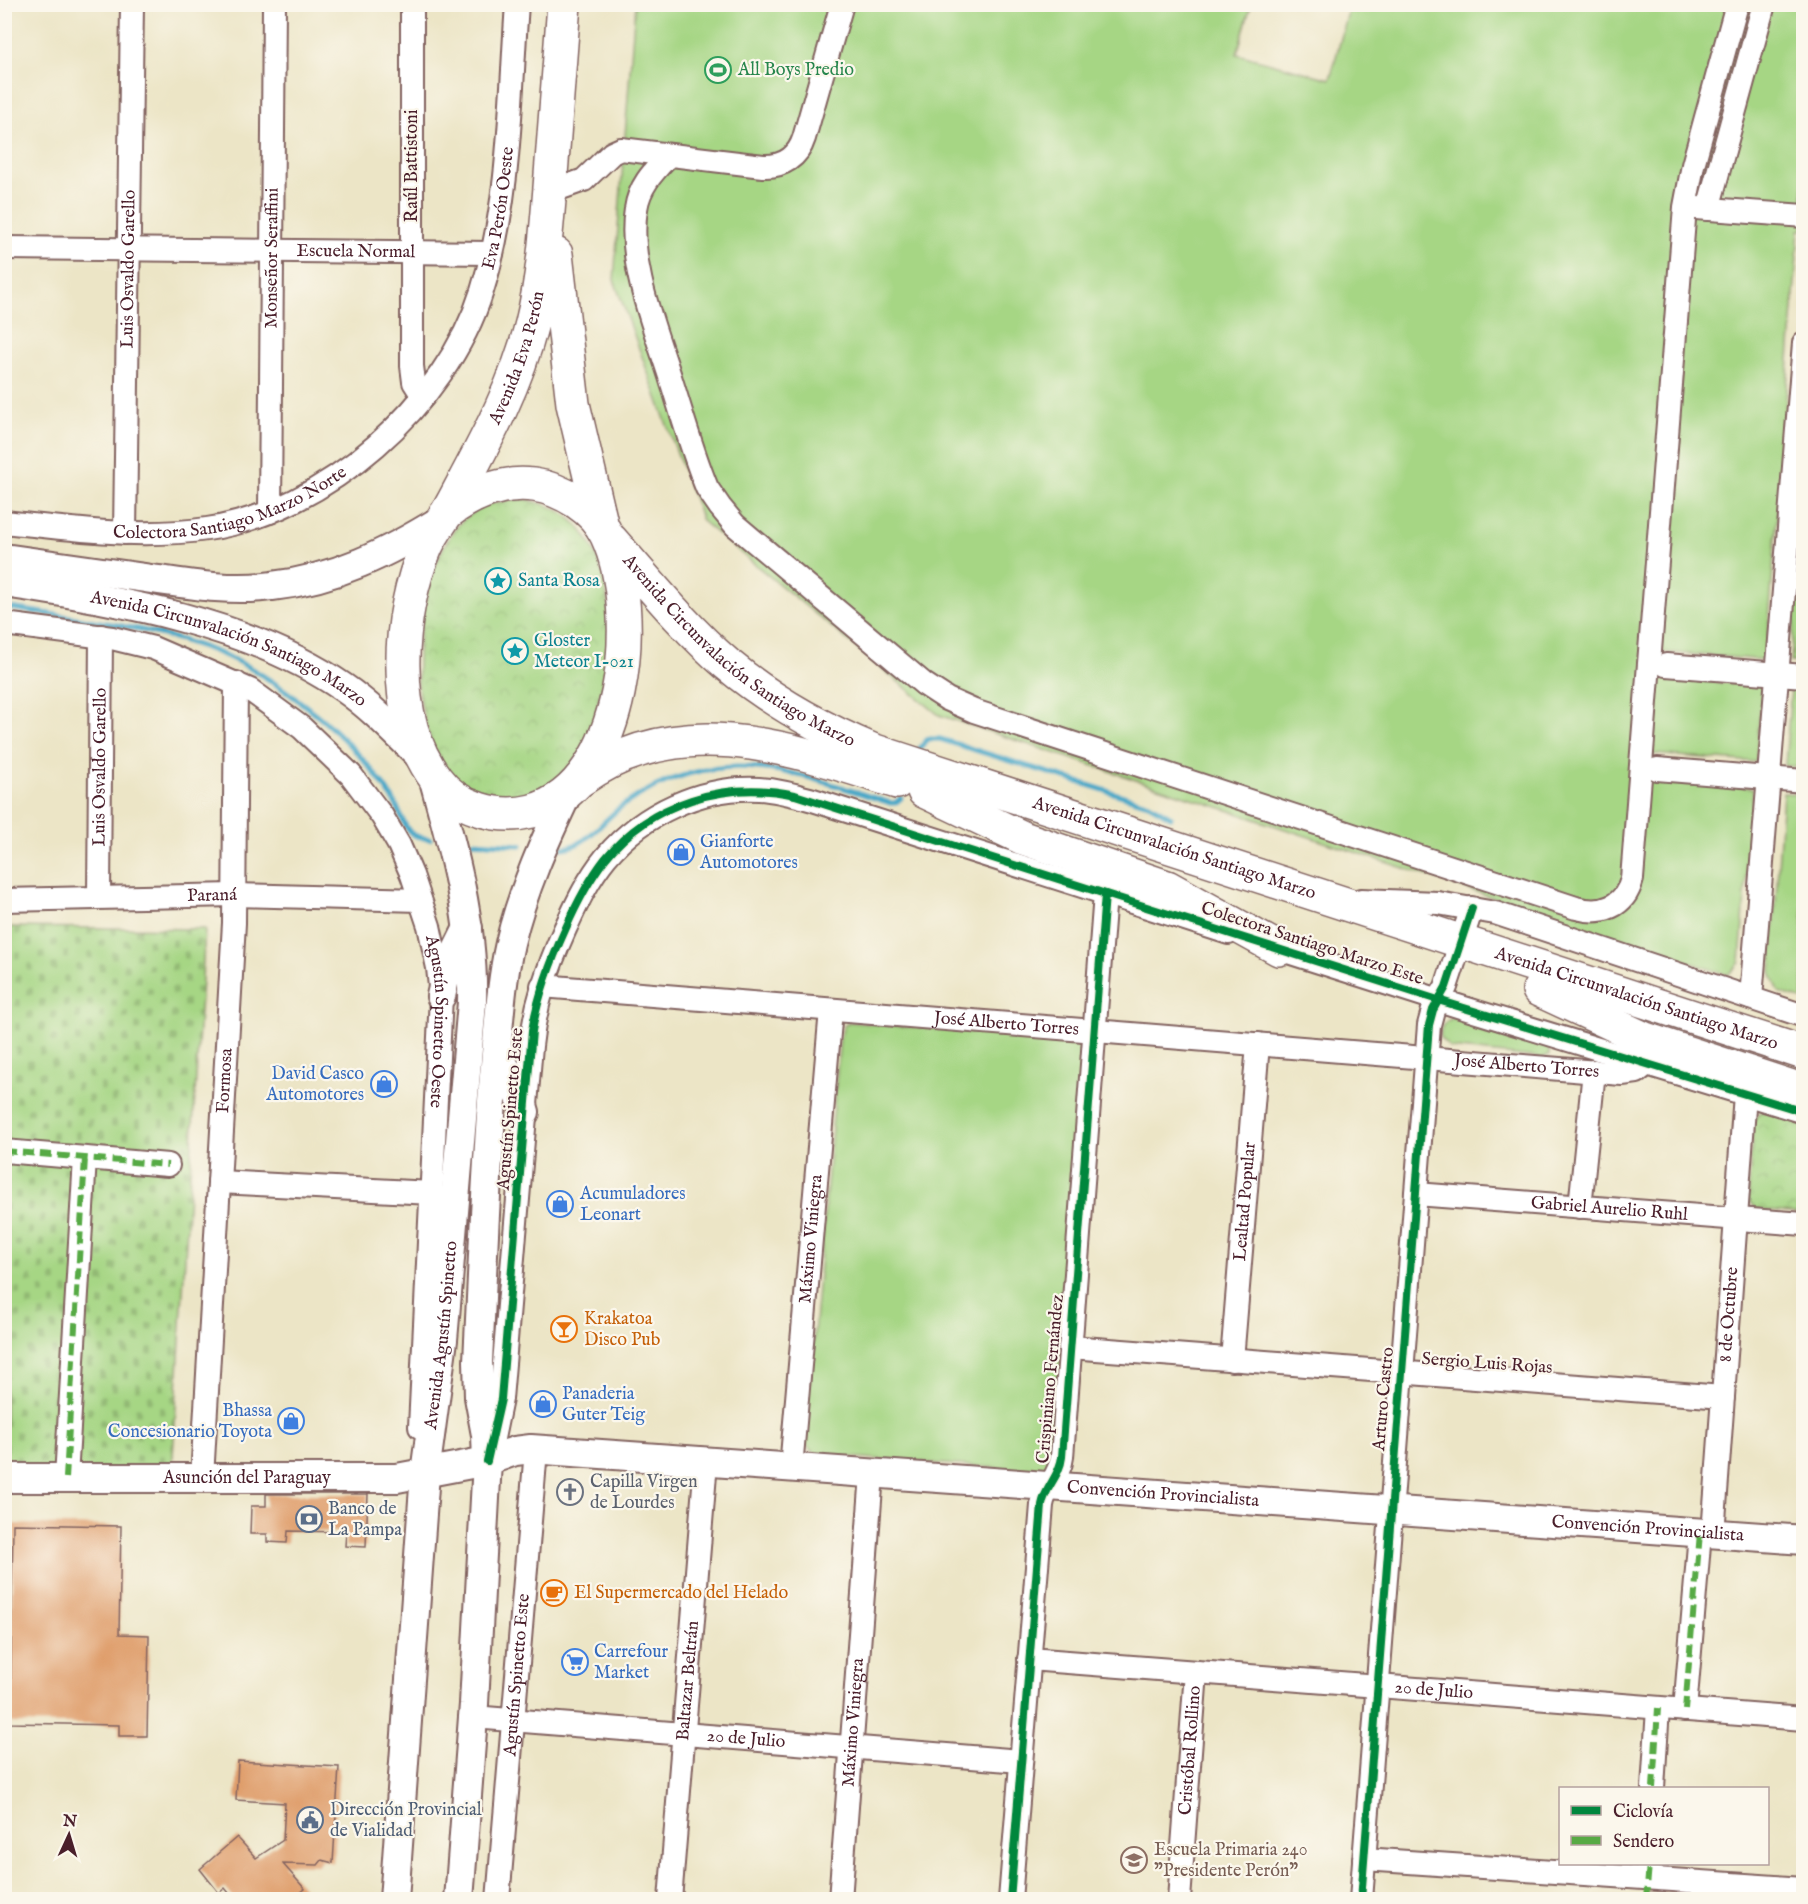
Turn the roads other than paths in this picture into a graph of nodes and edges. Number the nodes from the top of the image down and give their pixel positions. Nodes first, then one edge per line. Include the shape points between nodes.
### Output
1 (132, 4) edge
2 (274, 4) edge
3 (412, 4) edge
4 (517, 4) edge
5 (564, 4) edge
6 (842, 4) edge
7 (1737, 4) edge
8 (1764, 4) edge
9 (669, 155) junction
10 (550, 192) junction
11 (1685, 207) junction
12 (1708, 209) junction
13 (1803, 216) edge
14 (4, 248) edge
15 (129, 249) junction
16 (272, 251) junction
17 (412, 252) junction
18 (492, 253) junction
19 (1803, 343) edge
20 (423, 396) junction
21 (270, 512) junction
22 (444, 516) junction
23 (4, 522) edge
24 (605, 531) junction
25 (125, 533) junction
26 (4, 558) edge
27 (4, 583) edge
28 (4, 624) edge
29 (100, 636) junction
30 (1666, 665) dead end
31 (1777, 674) junction
32 (1803, 676) edge
33 (236, 683) junction
34 (429, 767) junction
35 (1657, 769) dead end
36 (1769, 778) junction
37 (1803, 781) edge
38 (572, 787) junction
39 (924, 791) junction
40 (813, 800) joint
41 (1105, 894) junction
42 (235, 895) junction
43 (99, 897) junction
44 (1329, 899) junction
45 (4, 900) edge
46 (420, 900) junction
47 (1472, 908) junction
48 (468, 928) junction
49 (1279, 949) junction
50 (1457, 952) junction
51 (1579, 981) junction
52 (542, 986) junction
53 (1539, 990) junction
54 (441, 996) junction
55 (1751, 998) junction
56 (1438, 1000) junction
57 (831, 1010) junction
58 (1803, 1016) edge
59 (1094, 1031) junction
60 (1803, 1037) edge
61 (497, 1042) junction
62 (1258, 1044) junction
63 (1803, 1053) edge
64 (1426, 1058) junction
65 (1647, 1064) junction
66 (1594, 1071) junction
67 (1803, 1075) edge
68 (1803, 1091) edge
69 (1745, 1094) junction
70 (525, 1112) junction
71 (1803, 1112) edge
72 (4, 1151) edge
73 (85, 1158) junction
74 (168, 1165) dead end
75 (219, 1182) junction
76 (432, 1193) junction
77 (1416, 1194) junction
78 (1580, 1207) junction
79 (1736, 1219) junction
80 (1803, 1224) edge
81 (1070, 1347) junction
82 (1232, 1360) junction
83 (1401, 1372) junction
84 (1723, 1396) junction
85 (536, 1450) junction
86 (487, 1461) junction
87 (706, 1462) junction
88 (790, 1468) junction
89 (425, 1473) junction
90 (872, 1474) junction
91 (4, 1478) edge
92 (66, 1478) junction
93 (202, 1478) junction
94 (1049, 1486) junction
95 (1390, 1511) junction
96 (1707, 1533) junction
97 (1803, 1540) edge
98 (1029, 1659) junction
99 (1196, 1672) junction
100 (1377, 1686) junction
101 (1658, 1708) junction
102 (1685, 1710) junction
103 (473, 1718) junction
104 (1803, 1719) edge
105 (513, 1720) junction
106 (684, 1734) junction
107 (852, 1747) junction
108 (1021, 1761) junction
109 (1653, 1787) edge
110 (1364, 1859) junction
111 (1647, 1880) edge
112 (1803, 1889) edge
113 (394, 1899) edge
114 (459, 1899) edge
115 (498, 1899) edge
116 (670, 1899) edge
117 (840, 1899) edge
118 (1010, 1899) edge
119 (1179, 1899) edge
120 (1361, 1899) edge

1 - 15 street, Luis Osvaldo Garello
2 - 16 street, Monseñor Seraffini
3 - 17 street, Raúl Battistoni
4 - 18 street, Eva Perón Oeste via 504,185
5 - 10 highway, Avenida Eva Perón
6 - 9 street via 804,138 790,160 763,166
7 - 11 street
8 - 12 street
9 - 10 street via 624,150 612,153 579,183
9 - 11 street via 645,183 638,200 637,254 647,303 707,488 735,525 924,684 974,711 1590,911 1618,904 1627,893 1633,872
10 - 22 highway, Avenida Eva Perón via 541,277 526,344 500,410
10 - 24 highway, Avenida Eva Perón via 572,396
11 - 12 street
12 - 13 street
14 - 15 street, Escuela Normal
15 - 16 street, Escuela Normal
15 - 25 street, Luis Osvaldo Garello
16 - 17 street, Escuela Normal
16 - 21 street, Monseñor Seraffini
17 - 18 street, Escuela Normal
17 - 20 street, Raúl Battistoni via 412,366 414,382
18 - 20 street, Eva Perón Oeste via 467,329
19 - 31 street
20 - 21 street, Colectora Santiago Marzo Norte via 396,427 348,468
21 - 25 street, Colectora Santiago Marzo Norte via 208,529
22 - 24 highway, Avenida Circunvalación Santiago Marzo via 488,489 533,485 571,499
22 - 26 main road, Avenida Circunvalación Santiago Marzo via 396,547 362,563 327,575 271,586 197,585
22 - 34 highway, Avenida Eva Perón via 426,547 416,577 403,655 409,717
23 - 25 street, Colectora Santiago Marzo Norte
24 - 38 highway, Avenida Eva Perón via 622,597 620,679 596,756
24 - 44 highway, Avenida Circunvalación Santiago Marzo via 675,613 728,665 773,698 838,735 888,757
27 - 34 main road, Avenida Circunvalación Santiago Marzo via 159,612 273,650 351,693
28 - 29 street
29 - 33 street via 153,648
29 - 43 street, Luis Osvaldo Garello
30 - 31 street
31 - 32 street
31 - 36 street
33 - 42 street, Formosa
33 - 46 street, Agustín Spinetto Oeste via 290,718 351,775 395,838
34 - 38 highway, Avenida Circunvalación Santiago Marzo via 451,795 489,812 527,812 546,806
34 - 48 main road, Avenida Agustín Spinetto via 455,857
35 - 36 street
36 - 37 street
36 - 55 street
38 - 39 highway, Avenida Circunvalación Santiago Marzo via 604,764 637,750 673,741 719,740 804,754
38 - 61 main road, Avenida Agustín Spinetto via 540,851 521,902 506,965
39 - 49 highway via 1023,838 1167,887
39 - 50 highway, Avenida Circunvalación Santiago Marzo
40 - 41 street, Colectora Santiago Marzo Este
40 - 52 street, Agustín Spinetto Este via 769,790 724,791 691,800 644,823 612,851 586,886
41 - 49 street, Colectora Santiago Marzo Este
41 - 59 street, Crispiniano Fernández
42 - 43 street, Paraná
42 - 46 street, Paraná
42 - 75 street, Formosa
43 - 45 street, Paraná
44 - 47 street via 1426,902
44 - 50 highway, Avenida Circunvalación Santiago Marzo
46 - 54 street, Agustín Spinetto Oeste via 434,947
47 - 50 street, Arturo Castro
47 - 55 street via 1518,919
48 - 54 main road via 447,970
48 - 89 main road, Avenida Agustín Spinetto via 472,1013 444,1340
49 - 56 street, Colectora Santiago Marzo Este
50 - 51 highway, Avenida Circunvalación Santiago Marzo
50 - 53 highway, Avenida Circunvalación Santiago Marzo
50 - 56 street, Arturo Castro
51 - 60 highway via 1698,1004
51 - 63 highway, Avenida Circunvalación Santiago Marzo
52 - 57 street, José Alberto Torres
52 - 70 street, Agustín Spinetto Este via 532,1031
53 - 67 highway, Avenida Circunvalación Santiago Marzo
53 - 68 highway via 1645,1039
54 - 76 street, Agustín Spinetto Oeste
55 - 58 street
56 - 64 street, Arturo Castro via 1430,1021
56 - 65 street, Colectora Santiago Marzo Este
57 - 59 street, José Alberto Torres
57 - 88 street, Máximo Viniegra
59 - 62 street, José Alberto Torres
59 - 81 street, Crispiniano Fernández
61 - 70 main road
61 - 86 main road, Avenida Agustín Spinetto via 478,1366
62 - 64 street, José Alberto Torres
62 - 82 street, Lealtad Popular
64 - 66 street, José Alberto Torres
64 - 77 street, Arturo Castro
65 - 66 street, José Alberto Torres via 1632,1073
65 - 69 street, Colectora Santiago Marzo Este
66 - 78 street
69 - 71 street, Colectora Santiago Marzo Este
69 - 79 street, 8 de Octubre
70 - 86 street, Agustín Spinetto Este via 501,1399
72 - 73 street
73 - 74 street
73 - 92 street
75 - 76 street
75 - 93 street, Formosa
76 - 89 street, Agustín Spinetto Oeste via 420,1410
77 - 78 street, Gabriel Aurelio Ruhl
77 - 83 street, Arturo Castro
78 - 79 street, Gabriel Aurelio Ruhl
79 - 80 street, Gabriel Aurelio Ruhl
79 - 84 street, 8 de Octubre
81 - 82 street, Sergio Luis Rojas
81 - 94 street, Crispiniano Fernández via 1061,1463
82 - 83 street, Sergio Luis Rojas
83 - 84 street, Sergio Luis Rojas
83 - 95 street, Arturo Castro
84 - 96 street, 8 de Octubre
85 - 86 main road, Convención Provincialista via 515,1451
85 - 87 main road, Convención Provincialista
85 - 105 street, Agustín Spinetto Este
86 - 89 main road, Asunción del Paraguay
86 - 103 main road, Avenida Agustín Spinetto
87 - 88 main road, Convención Provincialista
87 - 106 street, Baltazar Beltrán
88 - 90 main road, Convención Provincialista
89 - 93 main road, Asunción del Paraguay via 392,1478
89 - 113 main road, Avenida Agustín Spinetto
90 - 94 main road, Convención Provincialista
90 - 107 street, Máximo Viniegra
91 - 92 main road, Asunción del Paraguay
92 - 93 main road, Asunción del Paraguay
94 - 95 main road, Convención Provincialista
94 - 98 street, Crispiniano Fernández via 1042,1505
95 - 96 main road, Convención Provincialista
95 - 100 street, Arturo Castro
96 - 97 main road, Convención Provincialista
96 - 102 street, 8 de Octubre
98 - 99 street, 20 de Julio
98 - 108 street, Crispiniano Fernández
99 - 100 street, 20 de Julio
99 - 119 street, Cristóbal Rollino
100 - 101 street, 20 de Julio
100 - 110 street, Arturo Castro
101 - 102 street, 20 de Julio
101 - 109 street
102 - 104 street, 20 de Julio
103 - 105 street, 20 de Julio
103 - 114 main road, Avenida Agustín Spinetto
105 - 106 street, 20 de Julio
105 - 115 street, Agustín Spinetto Este
106 - 107 street, 20 de Julio
106 - 116 street, Baltazar Beltrán
107 - 108 street, 20 de Julio
107 - 117 street, Máximo Viniegra
108 - 118 street, Crispiniano Fernández
110 - 111 street
110 - 120 street, Arturo Castro
111 - 112 street

